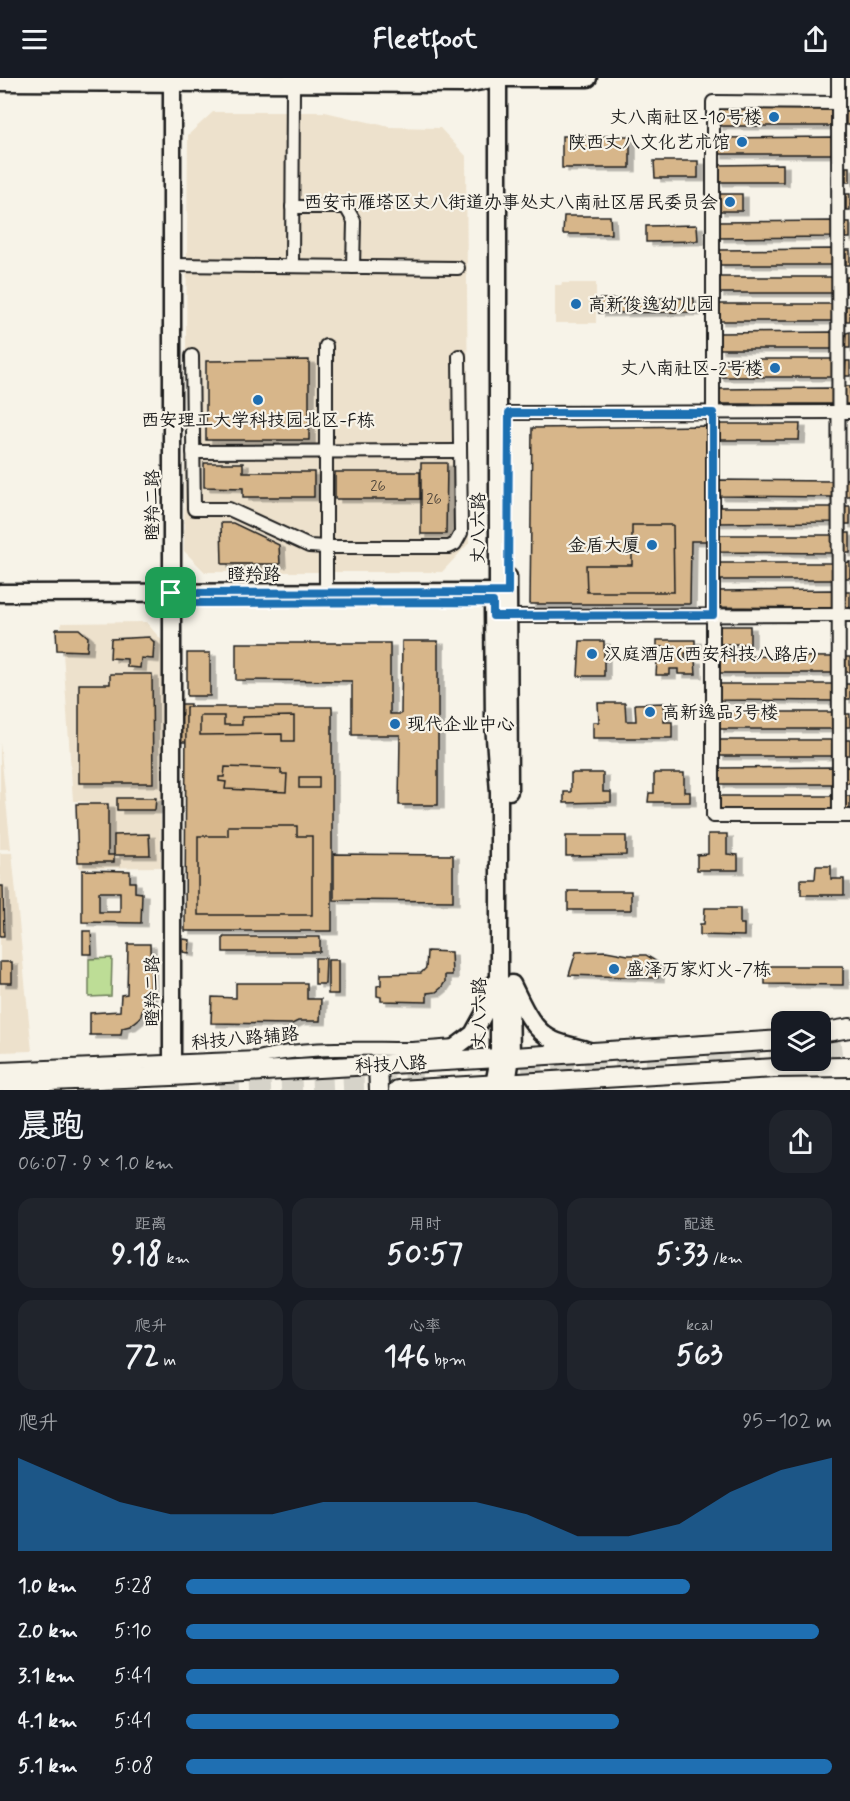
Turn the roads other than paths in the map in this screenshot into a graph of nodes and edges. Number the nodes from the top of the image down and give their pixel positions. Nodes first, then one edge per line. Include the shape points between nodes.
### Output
1 (498, 78) edge
2 (508, 78) edge
3 (588, 78) edge
4 (838, 78) edge
5 (172, 80) edge
6 (0, 82) edge
7 (293, 89) dead end
8 (838, 103) junction
9 (292, 207) junction
10 (172, 265) junction
11 (292, 266) junction
12 (353, 267) junction
13 (458, 268) dead end
14 (326, 346) dead end
15 (192, 356) dead end
16 (459, 356) dead end
17 (845, 412) edge
18 (509, 413) junction
19 (713, 413) junction
20 (460, 450) junction
21 (326, 451) junction
22 (194, 452) junction
23 (326, 548) junction
24 (0, 593) edge
25 (326, 593) junction
26 (171, 598) junction
27 (0, 603) edge
28 (501, 604) junction
29 (713, 615) junction
30 (844, 615) edge
31 (845, 816) edge
32 (504, 975) junction
33 (850, 1028) edge
34 (831, 1031) edge
35 (771, 1041) edge
36 (457, 1046) junction
37 (631, 1049) junction
38 (593, 1052) junction
39 (505, 1058) junction
40 (437, 1061) junction
41 (378, 1064) junction
42 (850, 1067) edge
43 (0, 1069) edge
44 (172, 1069) junction
45 (632, 1076) junction
46 (583, 1079) junction
47 (0, 1083) edge
48 (500, 1087) edge
49 (419, 1089) edge
50 (379, 1090) edge
51 (398, 1090) edge
52 (546, 1090) edge

1 - 2 main road
1 - 5 main road via 466,84
1 - 28 main road, 丈八六路
2 - 3 main road
2 - 18 main road, 丈八六路
4 - 8 street
5 - 6 main road
5 - 10 main road, 瞪羚二路
7 - 9 street
8 - 17 street
8 - 19 street via 713,102
9 - 11 street
9 - 12 street via 346,207 354,221
10 - 11 street
10 - 26 main road, 瞪羚二路
11 - 12 street
12 - 13 street
14 - 21 street
15 - 22 street
16 - 20 street
17 - 19 street
17 - 30 street
18 - 19 street
18 - 28 main road, 丈八六路
19 - 29 street
20 - 21 street
20 - 23 street via 461,533 455,544
21 - 22 street
21 - 23 street
22 - 23 street via 194,509 229,509 309,546
23 - 25 street
24 - 26 main road, 瞪羚路
25 - 26 main road, 瞪羚路
25 - 28 main road, 瞪羚路
26 - 27 main road, 瞪羚路
26 - 28 main road, 瞪羚路
26 - 44 main road, 瞪羚二路
28 - 29 street
28 - 32 main road, 丈八六路
29 - 30 street
29 - 31 street via 713,816
30 - 31 street
32 - 36 main road via 473,1034
32 - 38 main road via 542,1033 554,1041
32 - 39 main road, 丈八六路
33 - 34 main road
35 - 37 main road, 科技八路
36 - 40 main road
36 - 44 street, 科技八路辅路 via 280,1052
37 - 38 main road, 科技八路
37 - 45 main road
38 - 39 main road, 科技八路
39 - 40 main road, 科技八路
39 - 48 main road, 丈八六路
40 - 41 main road, 科技八路
41 - 44 main road, 科技八路
41 - 50 main road
42 - 45 main road, 科技八路
43 - 44 street, 科技八路辅路
44 - 47 main road, 科技八路
45 - 46 main road, 科技八路
46 - 48 main road, 科技八路
46 - 52 main road
48 - 49 main road, 科技八路
49 - 51 main road, 科技八路

